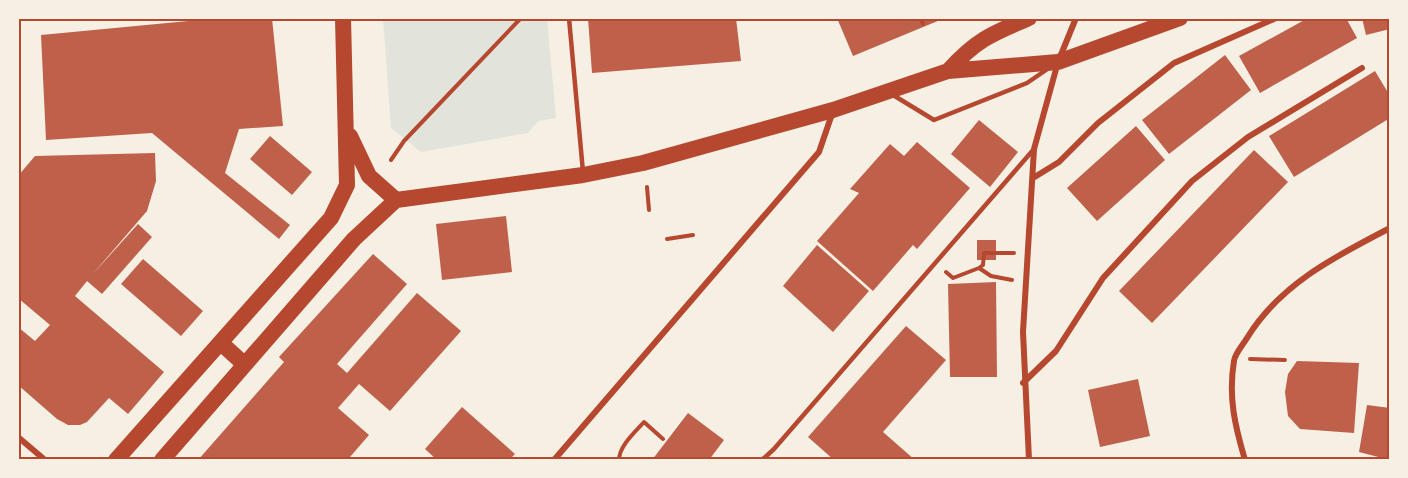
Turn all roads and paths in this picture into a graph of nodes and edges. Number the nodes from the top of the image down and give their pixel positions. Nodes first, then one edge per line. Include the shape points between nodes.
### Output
1 (343, 18) edge
2 (521, 18) edge
3 (569, 18) edge
4 (1029, 18) edge
5 (1076, 18) edge
6 (1180, 18) edge
7 (1276, 18) edge
8 (1058, 62) junction
9 (1362, 68) dead end
10 (948, 71) junction
11 (888, 92) junction
12 (833, 110) junction
13 (348, 131) junction
14 (1035, 149) junction
15 (391, 160) dead end
16 (583, 175) junction
17 (1033, 178) junction
18 (647, 187) dead end
19 (396, 200) junction
20 (649, 210) dead end
21 (1390, 228) edge
22 (693, 235) dead end
23 (667, 239) dead end
24 (1016, 253) dead end
25 (936, 263) junction
26 (979, 268) junction
27 (1013, 280) dead end
28 (221, 343) junction
29 (1234, 359) junction
30 (1285, 360) dead end
31 (244, 364) junction
32 (1023, 383) junction
33 (18, 437) edge
34 (663, 439) dead end
35 (45, 460) edge
36 (116, 460) edge
37 (162, 460) edge
38 (555, 460) edge
39 (619, 460) edge
40 (762, 460) edge
41 (1029, 460) edge
42 (1245, 460) edge

1 - 13 highway
2 - 15 path via 404,141
3 - 16 lane
4 - 10 highway via 986,36
5 - 8 street
6 - 8 highway
7 - 17 street via 1174,63 1098,123 1059,162
8 - 10 highway
8 - 11 lane via 1027,83 934,120
8 - 14 street
9 - 32 street via 1248,137 1192,181 1103,278 1056,351
10 - 11 highway
11 - 12 highway
12 - 16 highway via 643,163
12 - 38 street via 819,152
13 - 19 highway via 369,176
13 - 28 highway via 347,185 331,218
14 - 17 street
14 - 25 lane
16 - 19 highway
17 - 32 street
18 - 20 path
19 - 31 highway via 354,239
21 - 29 street via 1341,253 1294,284 1256,323
22 - 23 path
24 - 26 path via 984,253
25 - 26 path via 953,278
25 - 40 lane
26 - 27 path via 991,276
28 - 31 highway
28 - 36 highway
29 - 30 path
29 - 42 street via 1232,416
31 - 37 highway
32 - 41 street
33 - 35 street
34 - 39 path via 644,422

